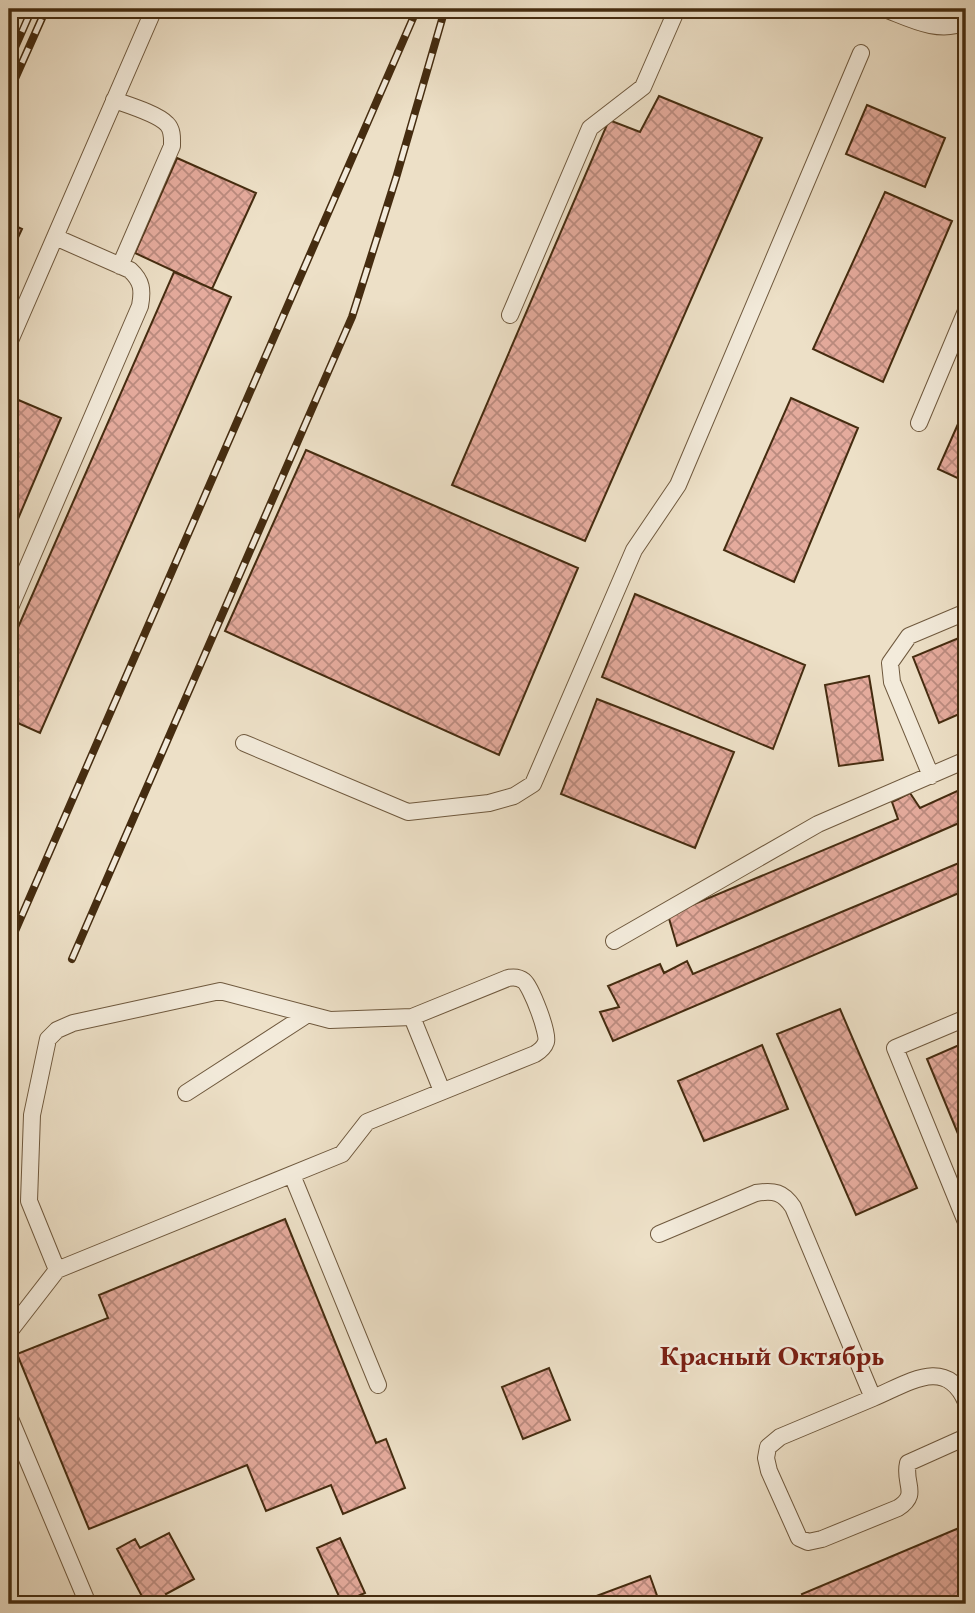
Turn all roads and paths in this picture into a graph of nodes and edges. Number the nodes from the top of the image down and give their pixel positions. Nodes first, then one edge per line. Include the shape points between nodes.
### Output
1 (153, 9) edge
2 (677, 9) edge
3 (885, 9) edge
4 (966, 22) edge
5 (861, 53) dead end
6 (114, 100) junction
7 (55, 237) junction
8 (120, 266) junction
9 (966, 311) edge
10 (510, 315) dead end
11 (9, 344) edge
12 (919, 423) dead end
13 (9, 610) edge
14 (966, 612) edge
15 (244, 743) dead end
16 (966, 760) edge
17 (931, 776) junction
18 (614, 941) dead end
19 (308, 1014) junction
20 (412, 1017) junction
21 (966, 1018) edge
22 (442, 1091) junction
23 (186, 1093) dead end
24 (292, 1175) junction
25 (966, 1222) edge
26 (659, 1234) dead end
27 (57, 1270) junction
28 (9, 1332) edge
29 (378, 1385) dead end
30 (873, 1398) junction
31 (966, 1402) edge
32 (9, 1416) edge
33 (966, 1437) edge
34 (88, 1604) edge

1 - 6 lane
2 - 10 lane via 643,87 590,128
3 - 4 lane via 936,27
5 - 15 lane via 678,485 634,550 533,784 489,803 408,813
6 - 7 lane
6 - 8 lane via 160,119 169,125 172,135 172,146
7 - 8 lane
7 - 11 lane
8 - 13 lane via 140,279 140,306
9 - 12 lane
14 - 17 lane via 909,636 890,663 892,682
16 - 17 lane
17 - 18 lane via 818,824
19 - 20 lane via 330,1020
19 - 23 lane
19 - 27 lane via 220,990 73,1023 48,1039 32,1115 29,1201
20 - 22 lane
20 - 22 lane via 516,977 528,987 546,1030 547,1040 535,1054
21 - 25 lane via 895,1048
22 - 24 lane via 368,1122 342,1154
24 - 27 lane
24 - 29 lane
26 - 30 lane via 756,1193 771,1190 785,1196
27 - 28 lane
30 - 31 lane via 939,1375 954,1381
30 - 33 lane via 780,1437 768,1447 769,1471 799,1538 808,1542 822,1539 898,1508 911,1493 908,1464
32 - 34 lane

